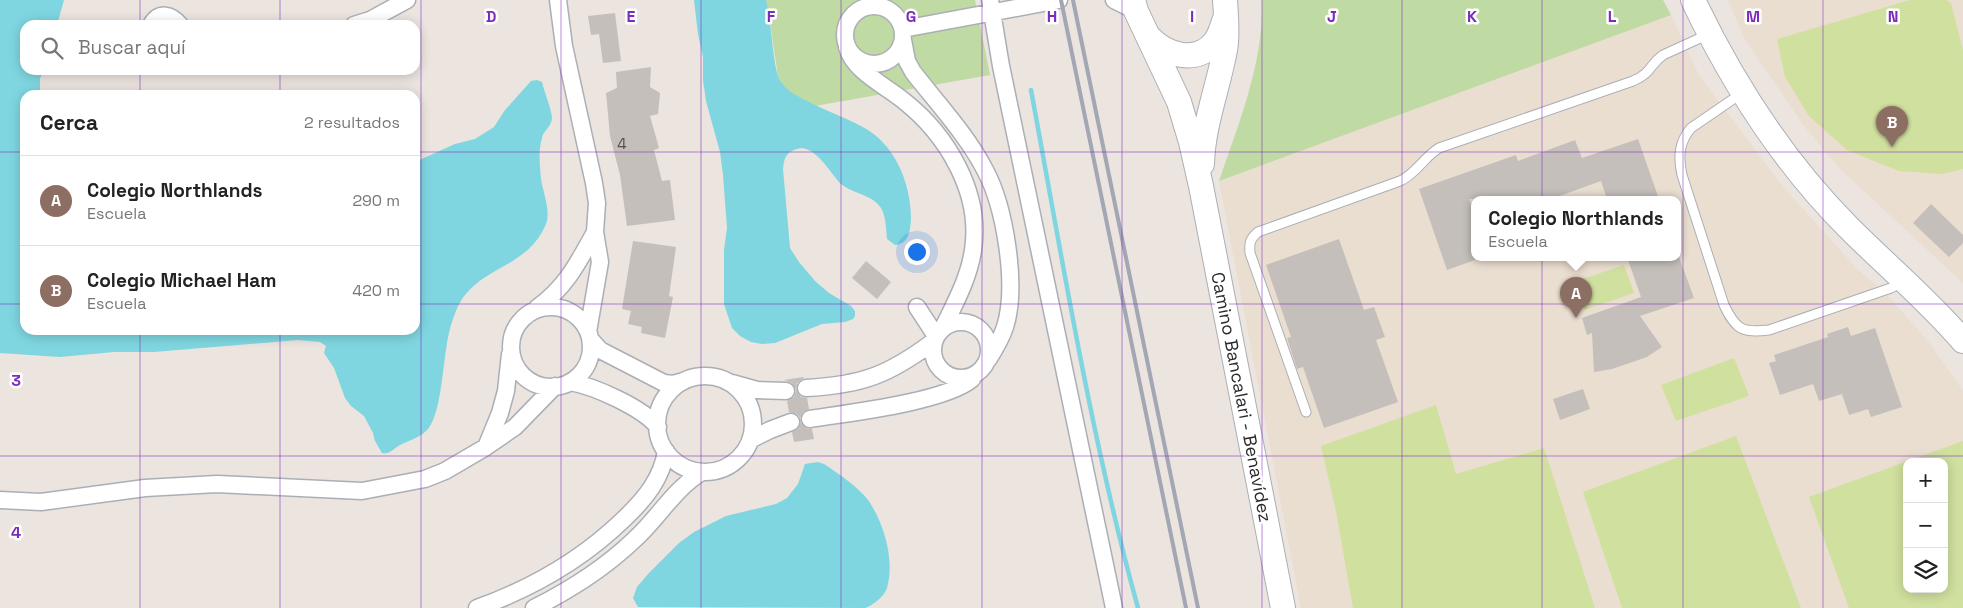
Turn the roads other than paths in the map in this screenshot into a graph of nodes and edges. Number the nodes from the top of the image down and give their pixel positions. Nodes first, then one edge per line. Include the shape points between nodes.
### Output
1 (407, 0) edge
2 (558, 0) edge
3 (858, 0) edge
4 (1059, 0) edge
5 (1114, 0) edge
6 (1693, 0) edge
7 (1135, 5) edge
8 (1231, 5) edge
9 (991, 6) edge
10 (155, 20) edge
11 (174, 20) edge
12 (370, 20) edge
13 (848, 20) junction
14 (899, 21) edge
15 (1709, 34) junction
16 (1148, 36) junction
17 (847, 47) junction
18 (1742, 93) junction
19 (1201, 186) junction
20 (596, 232) junction
21 (1905, 280) junction
22 (917, 307) dead end
23 (533, 311) junction
24 (589, 335) junction
25 (938, 335) junction
26 (1963, 341) edge
27 (511, 349) junction
28 (983, 366) junction
29 (684, 381) junction
30 (729, 382) junction
31 (563, 384) junction
32 (838, 386) junction
33 (806, 388) dead end
34 (786, 391) dead end
35 (1306, 412) dead end
36 (843, 414) junction
37 (810, 419) dead end
38 (791, 422) dead end
39 (658, 427) junction
40 (750, 440) junction
41 (486, 447) junction
42 (666, 451) junction
43 (702, 472) junction
44 (0, 500) edge
45 (477, 608) edge
46 (534, 608) edge
47 (1114, 608) edge
48 (1283, 608) edge

1 - 12 street
2 - 20 street via 564,46 594,183
3 - 13 street
4 - 9 street
5 - 7 street
6 - 15 main road
7 - 16 main road, Camino Bancalari - Benavídez
8 - 16 main road via 1214,43 1202,52 1187,56 1172,54 1158,47
8 - 19 main road, Camino Bancalari - Benavídez via 1225,50 1202,147
9 - 14 street
9 - 47 street
10 - 11 street via 165,15
13 - 14 street via 860,8 871,5 888,9
13 - 17 street via 844,30
14 - 17 street via 899,50 892,58 878,64 862,62
14 - 28 street via 907,61 986,170 1001,216 1010,271 1009,306 998,344
15 - 18 main road
15 - 35 lane via 1663,54 1647,73 1633,81 1439,148 1408,178 1258,232 1252,237 1250,253
16 - 19 main road, Camino Bancalari - Benavídez via 1179,102
17 - 25 street via 857,66 929,124 963,178 971,204 974,249 962,287
18 - 21 main road via 1812,187 1849,228
18 - 21 lane via 1691,128 1685,135 1679,160 1732,322 1745,331 1770,330 1891,288
19 - 48 main road, Camino Bancalari - Benavídez
20 - 23 street via 560,289
20 - 24 street via 600,262
21 - 26 main road
22 - 25 street
23 - 24 street via 554,307 568,311 580,320
23 - 27 street via 516,326
24 - 29 street via 600,350 664,383
24 - 31 street via 589,360 581,373
25 - 28 street via 933,356 944,374 959,379 969,378
25 - 28 street via 952,323 963,322 977,327 987,340 989,350
25 - 32 street via 901,364 863,381
27 - 31 street via 514,363 522,375 534,383
27 - 41 street via 500,414
28 - 36 street via 969,382 958,388 931,397
29 - 30 street via 711,377
29 - 39 street via 664,400
30 - 34 street via 757,390
30 - 40 street via 742,393 750,408 753,424
31 - 39 street via 594,388 648,416
31 - 41 street via 516,427
32 - 33 street
32 - 36 street
36 - 37 street
38 - 40 street
39 - 42 street
40 - 43 street via 735,462 720,470
41 - 44 street via 425,479 380,489 217,484 145,488 41,502
42 - 43 street via 678,463
42 - 45 street via 661,474 634,509 608,535 555,573
43 - 46 street via 684,483 657,517 613,560

